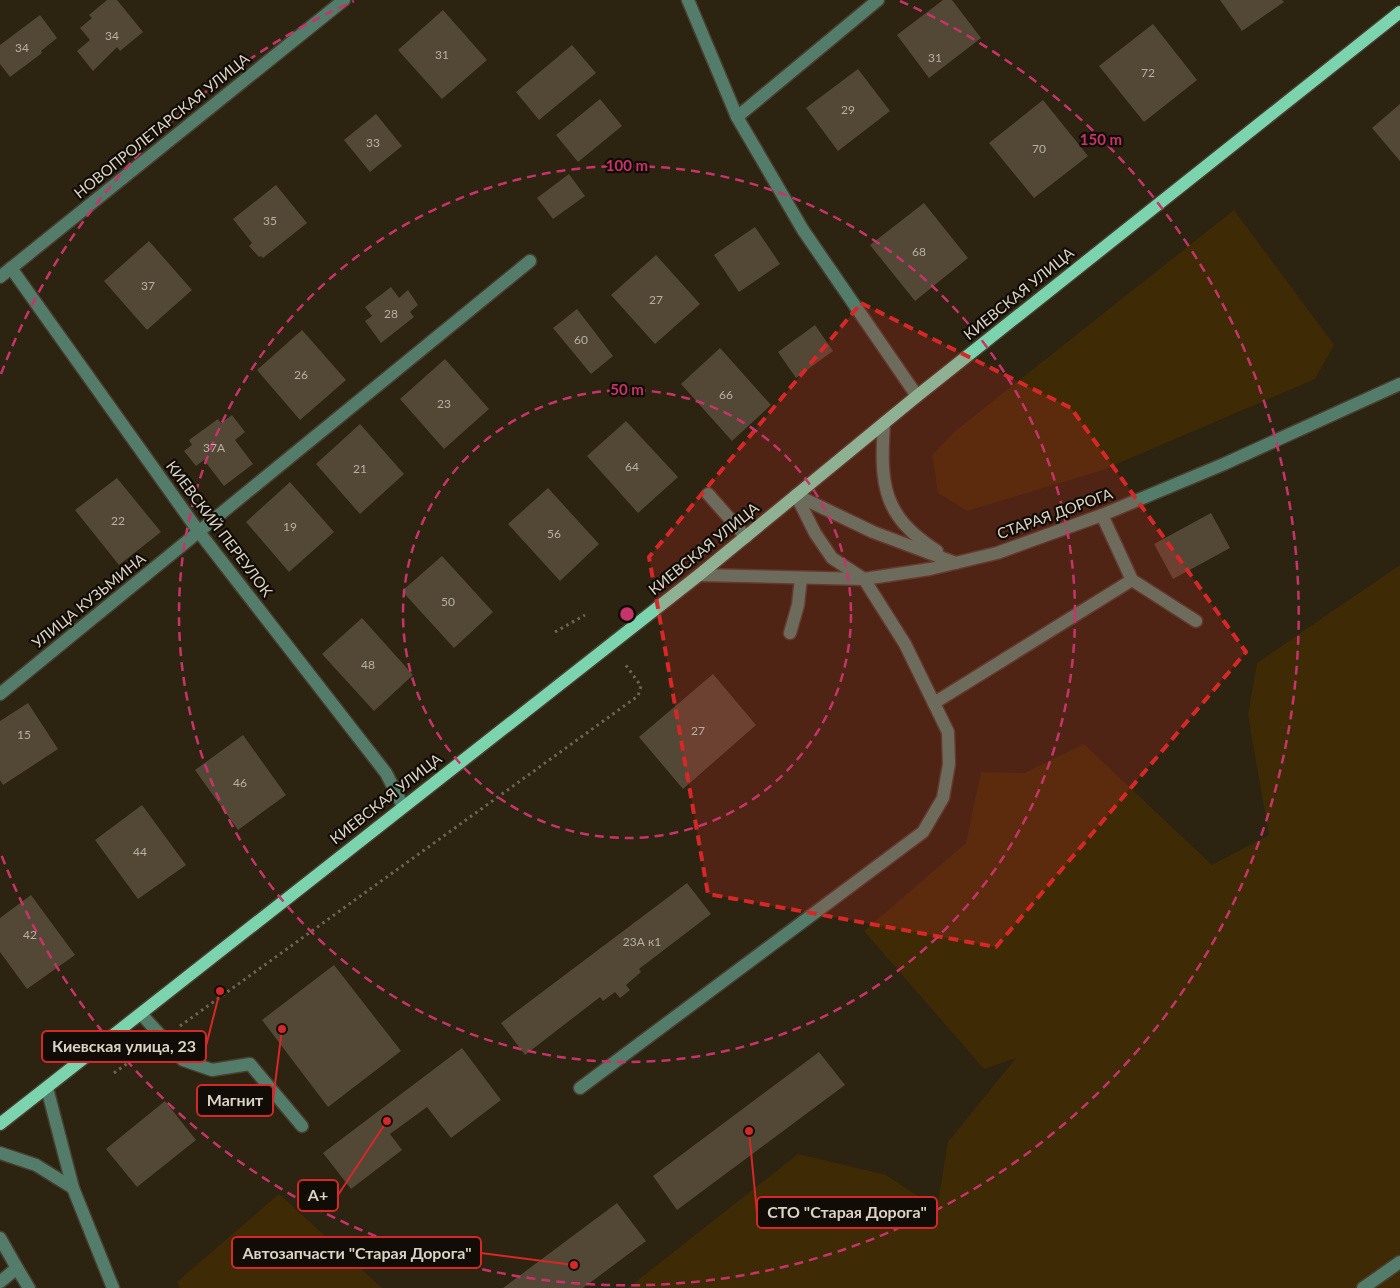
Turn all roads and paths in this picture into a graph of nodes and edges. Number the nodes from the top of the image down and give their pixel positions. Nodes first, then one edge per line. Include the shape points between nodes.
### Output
1 (344, 0) edge
2 (688, 0) edge
3 (878, 0) edge
4 (1400, 12) edge
5 (737, 117) junction
6 (530, 261) dead end
7 (11, 268) junction
8 (0, 278) edge
9 (1400, 384) edge
10 (917, 396) junction
11 (884, 423) junction
12 (708, 494) dead end
13 (796, 495) junction
14 (1102, 515) junction
15 (199, 532) junction
16 (746, 537) junction
17 (956, 563) junction
18 (699, 575) junction
19 (801, 578) junction
20 (864, 579) junction
21 (1132, 580) junction
22 (585, 616) dead end
23 (1196, 621) dead end
24 (555, 632) dead end
25 (790, 633) dead end
26 (625, 664) dead end
27 (0, 694) edge
28 (934, 703) junction
29 (403, 806) junction
30 (142, 1014) junction
31 (163, 1038) junction
32 (114, 1073) dead end
33 (47, 1088) junction
34 (580, 1088) dead end
35 (0, 1124) edge
36 (302, 1126) dead end
37 (0, 1153) edge
38 (73, 1188) junction
39 (0, 1238) edge
40 (1400, 1262) edge
41 (17, 1268) junction
42 (0, 1282) edge
43 (28, 1288) edge
44 (113, 1288) edge
45 (1363, 1288) edge

1 - 7 street, НОВОПРОЛЕТАРСКАЯ УЛИЦА
2 - 5 street
3 - 5 street
4 - 10 main road, КИЕВСКАЯ УЛИЦА
5 - 10 street via 803,230
6 - 15 street, УЛИЦА КУЗЬМИНА
7 - 8 street, НОВОПРОЛЕТАРСКАЯ УЛИЦА
7 - 15 street, КИЕВСКИЙ ПЕРЕУЛОК
9 - 14 street, СТАРАЯ ДОРОГА
10 - 11 main road, КИЕВСКАЯ УЛИЦА
11 - 13 main road, КИЕВСКАЯ УЛИЦА
11 - 17 street via 881,464 884,490 901,523 928,546
12 - 16 street
13 - 16 main road, КИЕВСКАЯ УЛИЦА
13 - 17 street via 873,532
13 - 20 street via 832,558
14 - 17 street, СТАРАЯ ДОРОГА via 997,553
14 - 21 street
15 - 27 street, УЛИЦА КУЗЬМИНА
15 - 29 street, КИЕВСКИЙ ПЕРЕУЛОК via 386,772
16 - 18 main road, КИЕВСКАЯ УЛИЦА
17 - 20 street, СТАРАЯ ДОРОГА
18 - 19 street, СТАРАЯ ДОРОГА
18 - 29 main road, КИЕВСКАЯ УЛИЦА
19 - 20 street, СТАРАЯ ДОРОГА
19 - 25 street
20 - 28 street via 905,644
21 - 23 street
21 - 28 street
22 - 24 path
26 - 31 path via 640,686 638,696
28 - 34 street via 948,732 949,764 943,798 923,832
29 - 30 main road, КИЕВСКАЯ УЛИЦА
30 - 31 street
30 - 33 main road, КИЕВСКАЯ УЛИЦА
31 - 32 path
31 - 36 street via 183,1060 212,1070 250,1064
33 - 35 main road, КИЕВСКАЯ УЛИЦА
33 - 38 street
37 - 38 street via 36,1164
38 - 44 street
39 - 41 street
40 - 45 street
41 - 42 street
41 - 43 street

